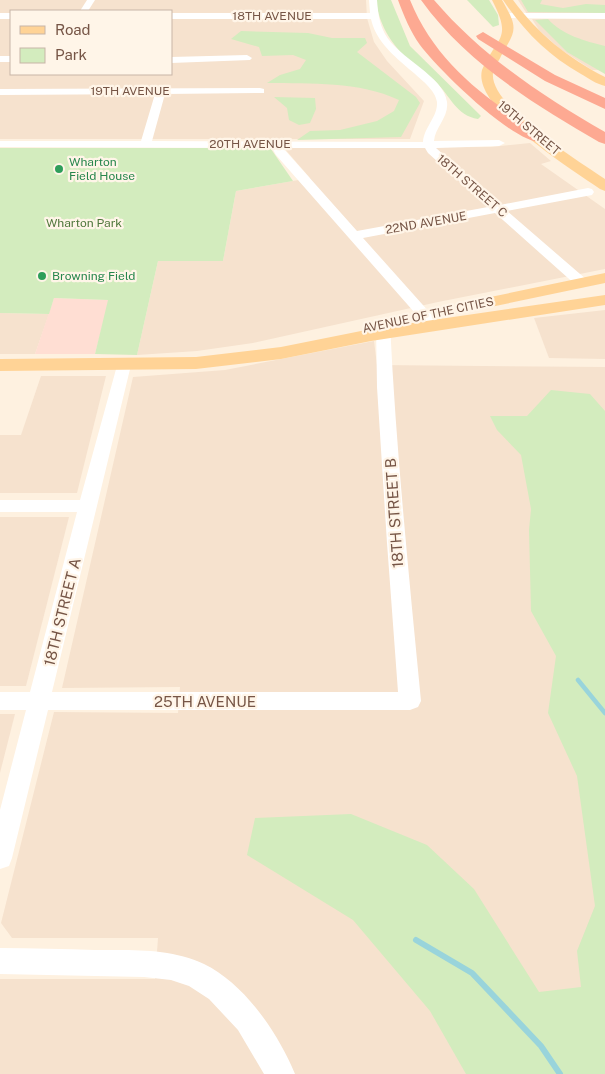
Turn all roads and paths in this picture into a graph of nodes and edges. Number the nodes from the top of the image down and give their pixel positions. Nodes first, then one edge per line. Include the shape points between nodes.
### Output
1 (372, 0) edge
2 (404, 0) edge
3 (427, 0) edge
4 (497, 0) edge
5 (508, 0) edge
6 (272, 3) dead end
7 (172, 16) edge
8 (270, 16) junction
9 (372, 16) junction
10 (512, 16) junction
11 (605, 16) edge
12 (478, 32) dead end
13 (247, 58) dead end
14 (172, 60) edge
15 (516, 68) junction
16 (605, 82) edge
17 (161, 91) junction
18 (260, 91) dead end
19 (0, 92) edge
20 (605, 104) edge
21 (605, 123) edge
22 (539, 139) junction
23 (605, 139) edge
24 (499, 143) dead end
25 (0, 144) edge
26 (146, 144) junction
27 (275, 144) junction
28 (428, 144) junction
29 (605, 186) edge
30 (588, 192) dead end
31 (499, 210) junction
32 (353, 236) junction
33 (605, 278) edge
34 (582, 283) junction
35 (604, 301) edge
36 (430, 321) junction
37 (383, 329) junction
38 (0, 365) edge
39 (123, 365) junction
40 (0, 506) edge
41 (87, 506) junction
42 (0, 701) edge
43 (40, 701) junction
44 (410, 701) joint
45 (1, 847) edge
46 (0, 961) edge
47 (280, 1074) edge

1 - 9 street, 18TH STREET C
2 - 22 highway via 419,33 438,58 489,105
3 - 15 highway via 474,50
4 - 10 main road
5 - 10 main road
6 - 8 street
7 - 8 street, 18TH AVENUE via 191,13
8 - 9 street, 18TH AVENUE
9 - 28 street, 18TH STREET C via 386,45 428,80 441,96 441,112 430,132
10 - 11 street
10 - 16 main road via 553,52
10 - 22 main road, 19TH STREET via 509,32 488,71 488,86 502,108
12 - 15 highway
13 - 14 street
15 - 20 highway via 550,78
15 - 21 highway
15 - 23 highway via 553,108
17 - 18 street, 19TH AVENUE
17 - 19 street, 19TH AVENUE
17 - 26 street
22 - 29 main road, 19TH STREET
24 - 28 street, 20TH AVENUE
25 - 26 street, 20TH AVENUE
26 - 27 street, 20TH AVENUE
27 - 28 street, 20TH AVENUE
27 - 32 street
28 - 31 street, 18TH STREET C
30 - 31 street, 22ND AVENUE
31 - 32 street, 22ND AVENUE
31 - 34 street, 18TH STREET C
32 - 36 street
33 - 34 main road, AVENUE OF THE CITIES
34 - 36 main road, AVENUE OF THE CITIES
35 - 36 main road, AVENUE OF THE CITIES
36 - 37 main road, AVENUE OF THE CITIES
37 - 39 main road, AVENUE OF THE CITIES via 281,352 196,363
37 - 44 street, 18TH STREET B via 396,543
38 - 39 main road, AVENUE OF THE CITIES
39 - 41 street, 18TH STREET A
40 - 41 street
41 - 43 street, 18TH STREET A
42 - 43 street, 25TH AVENUE
43 - 44 street, 25TH AVENUE
43 - 45 street, 18TH STREET A
46 - 47 street via 144,964 195,974 219,989 248,1020

